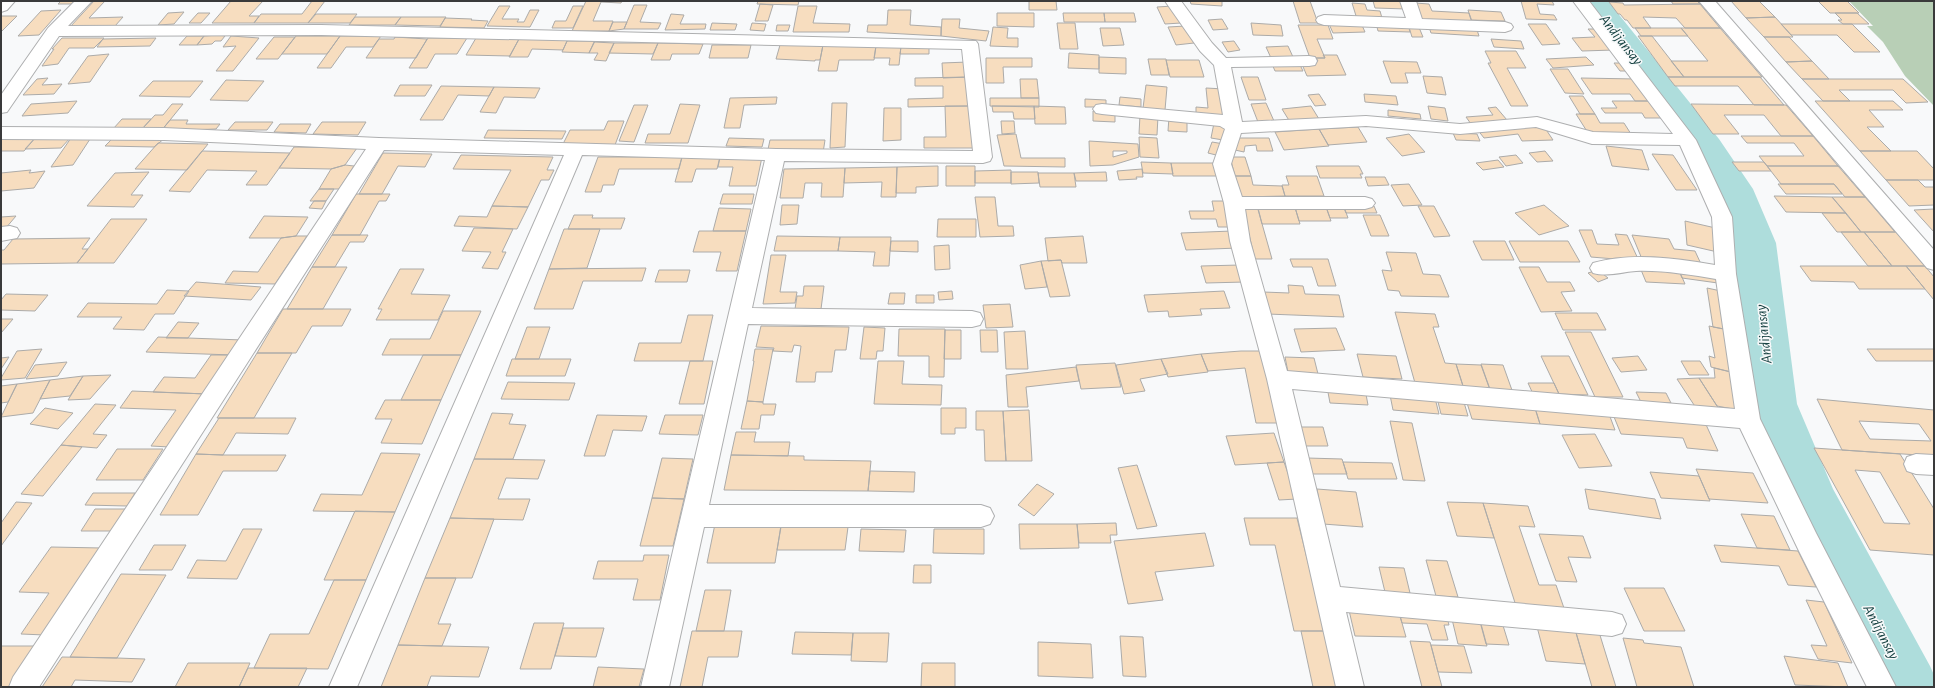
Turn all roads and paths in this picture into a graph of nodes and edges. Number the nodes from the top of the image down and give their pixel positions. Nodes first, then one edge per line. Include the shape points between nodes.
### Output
1 (7, 1) edge
2 (84, 1) edge
3 (1172, 1) edge
4 (1408, 1) edge
5 (1581, 1) edge
6 (1707, 1) edge
7 (1, 6) edge
8 (1324, 20) dead end
9 (1415, 23) junction
10 (1505, 27) dead end
11 (54, 31) junction
12 (1309, 61) dead end
13 (1222, 64) junction
14 (1, 108) edge
15 (1102, 110) dead end
16 (1234, 128) junction
17 (1, 133) edge
18 (1687, 140) junction
19 (379, 144) junction
20 (575, 150) junction
21 (776, 155) junction
22 (1234, 203) junction
23 (1365, 203) dead end
24 (1934, 263) edge
25 (1600, 268) dead end
26 (1726, 274) junction
27 (738, 316) junction
28 (972, 319) dead end
29 (1278, 379) junction
30 (1748, 419) junction
31 (693, 516) junction
32 (981, 516) dead end
33 (1330, 598) junction
34 (1612, 624) dead end
35 (23, 687) edge
36 (343, 687) edge
37 (655, 687) edge
38 (1350, 687) edge
39 (1882, 687) edge

1 - 7 street
2 - 11 street
3 - 13 street
4 - 9 street
5 - 18 street
6 - 24 street
8 - 9 street
9 - 10 street
11 - 14 street
11 - 21 street via 329,30 970,44 983,157
12 - 13 street
13 - 16 street
15 - 16 street via 1225,121
16 - 18 street via 1366,120 1460,129 1537,122 1592,138
16 - 22 street via 1222,164
17 - 19 street via 164,134
18 - 26 street via 1722,217
19 - 20 street
19 - 35 street
20 - 21 street
20 - 36 street
21 - 27 street
22 - 23 street
22 - 29 street via 1240,241
25 - 26 street via 1637,264 1692,268
26 - 30 street
27 - 28 street
27 - 31 street
29 - 30 street
29 - 33 street
30 - 39 street
31 - 32 street
31 - 37 street
33 - 34 street
33 - 38 street

